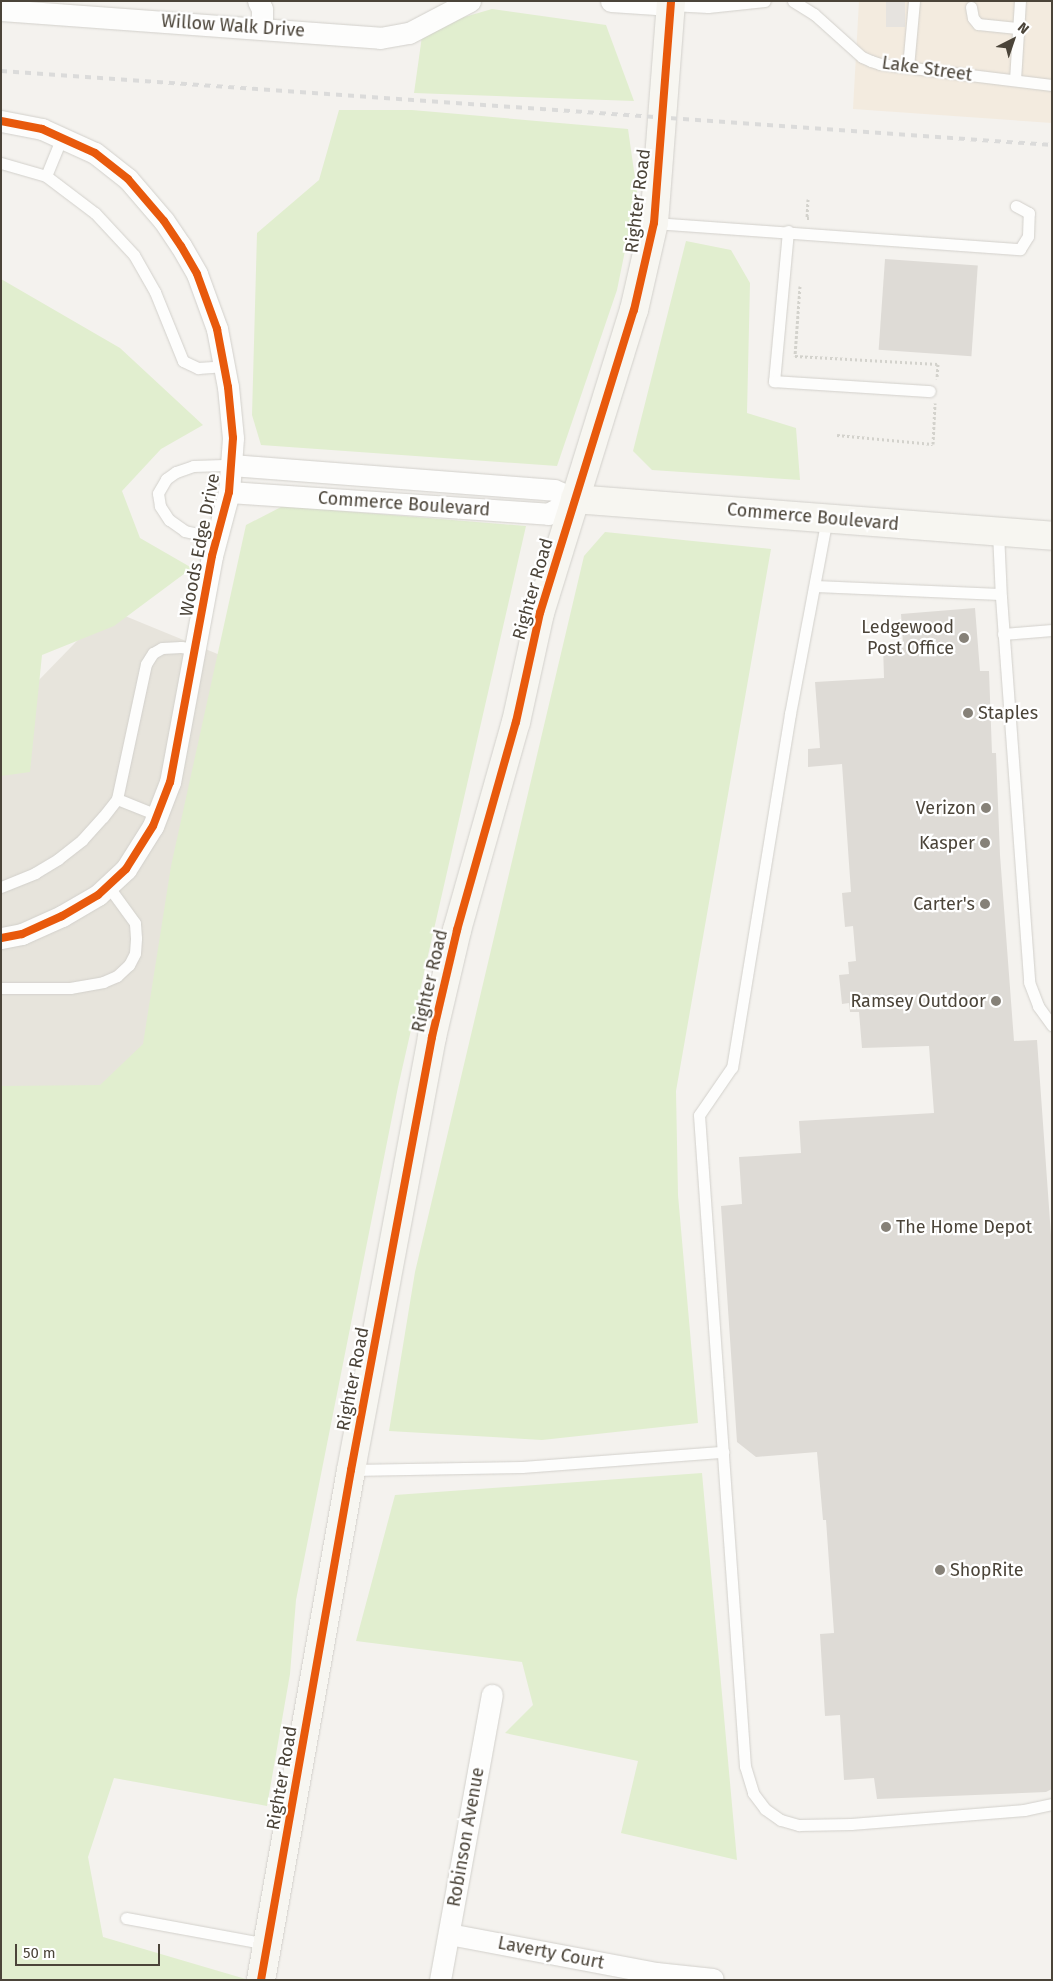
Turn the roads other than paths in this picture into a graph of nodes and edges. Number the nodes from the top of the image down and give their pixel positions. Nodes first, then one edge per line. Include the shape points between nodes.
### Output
1 (258, 1) edge
2 (611, 1) edge
3 (765, 1) edge
4 (793, 1) edge
5 (914, 1) edge
6 (1020, 1) edge
7 (462, 3) edge
8 (671, 3) edge
9 (971, 7) dead end
10 (1, 10) edge
11 (262, 28) junction
12 (1018, 28) junction
13 (908, 68) junction
14 (1015, 80) junction
15 (1052, 85) edge
16 (1, 121) edge
17 (62, 137) junction
18 (1, 163) edge
19 (46, 176) junction
20 (1016, 206) dead end
21 (654, 223) junction
22 (788, 231) junction
23 (225, 366) junction
24 (934, 391) road end
25 (231, 465) junction
26 (229, 492) junction
27 (575, 500) junction
28 (827, 518) junction
29 (998, 532) junction
30 (1052, 536) edge
31 (217, 538) junction
32 (815, 586) junction
33 (1000, 594) junction
34 (1052, 630) edge
35 (1004, 634) junction
36 (195, 649) junction
37 (117, 799) junction
38 (157, 815) junction
39 (108, 886) junction
40 (1, 887) edge
41 (1, 938) edge
42 (1, 988) edge
43 (1052, 1026) edge
44 (723, 1452) junction
45 (351, 1470) junction
46 (492, 1695) dead end
47 (1052, 1804) edge
48 (126, 1918) dead end
49 (449, 1934) junction
50 (267, 1944) junction
51 (713, 1979) edge
52 (261, 1980) edge
53 (440, 1980) edge

1 - 11 street via 262,9
2 - 8 street
3 - 8 lane via 708,6
4 - 13 lane, Lake Street via 814,14 862,57 880,64
5 - 13 lane
6 - 12 lane
7 - 11 street, Willow Walk Drive via 409,33 380,38
8 - 21 street, Righter Road
9 - 12 lane via 978,24
10 - 11 street, Willow Walk Drive
12 - 14 lane
13 - 14 lane, Lake Street
14 - 15 lane, Lake Street
16 - 17 street, Woods Edge Drive via 42,129
17 - 19 lane
17 - 23 street, Woods Edge Drive via 109,163 148,199 182,246 208,301
18 - 19 lane
19 - 23 lane via 95,213 134,255 155,292 183,361 198,368
20 - 22 lane via 1029,214 1028,236 1020,249
21 - 22 lane
21 - 27 street, Righter Road via 634,310
22 - 24 lane via 774,381
23 - 25 street, Woods Edge Drive via 233,438
25 - 26 street, Woods Edge Drive
25 - 27 street, Commerce Boulevard via 554,490
25 - 31 lane via 193,466 176,472 166,479 158,493 160,506 169,520 185,531
26 - 27 street, Commerce Boulevard via 548,514
26 - 31 street, Woods Edge Drive
27 - 28 street, Commerce Boulevard
27 - 45 street, Righter Road via 540,613 516,722 457,930 434,1028
28 - 29 street, Commerce Boulevard
28 - 32 lane
29 - 30 street, Commerce Boulevard
29 - 33 lane
31 - 36 street, Woods Edge Drive
32 - 33 lane
32 - 44 lane via 790,714 732,1067 699,1115
33 - 35 lane
34 - 35 lane
35 - 43 lane via 1029,982 1038,1006
36 - 37 lane via 162,648 153,653 146,664
36 - 38 street, Woods Edge Drive via 170,782
37 - 38 lane
37 - 40 lane via 82,840 58,859
38 - 39 street, Woods Edge Drive via 126,869
39 - 41 street, Woods Edge Drive via 62,916 22,934
39 - 42 lane via 135,923 135,953 129,965 117,976 103,982 70,988
44 - 45 lane via 522,1467
44 - 47 lane via 745,1766 753,1793 765,1809 781,1820 817,1825 1014,1811
45 - 50 street, Righter Road
46 - 49 street, Robinson Avenue
48 - 50 lane
49 - 51 street, Laverty Court via 656,1972
49 - 53 street, Robinson Avenue
50 - 52 street, Righter Road

